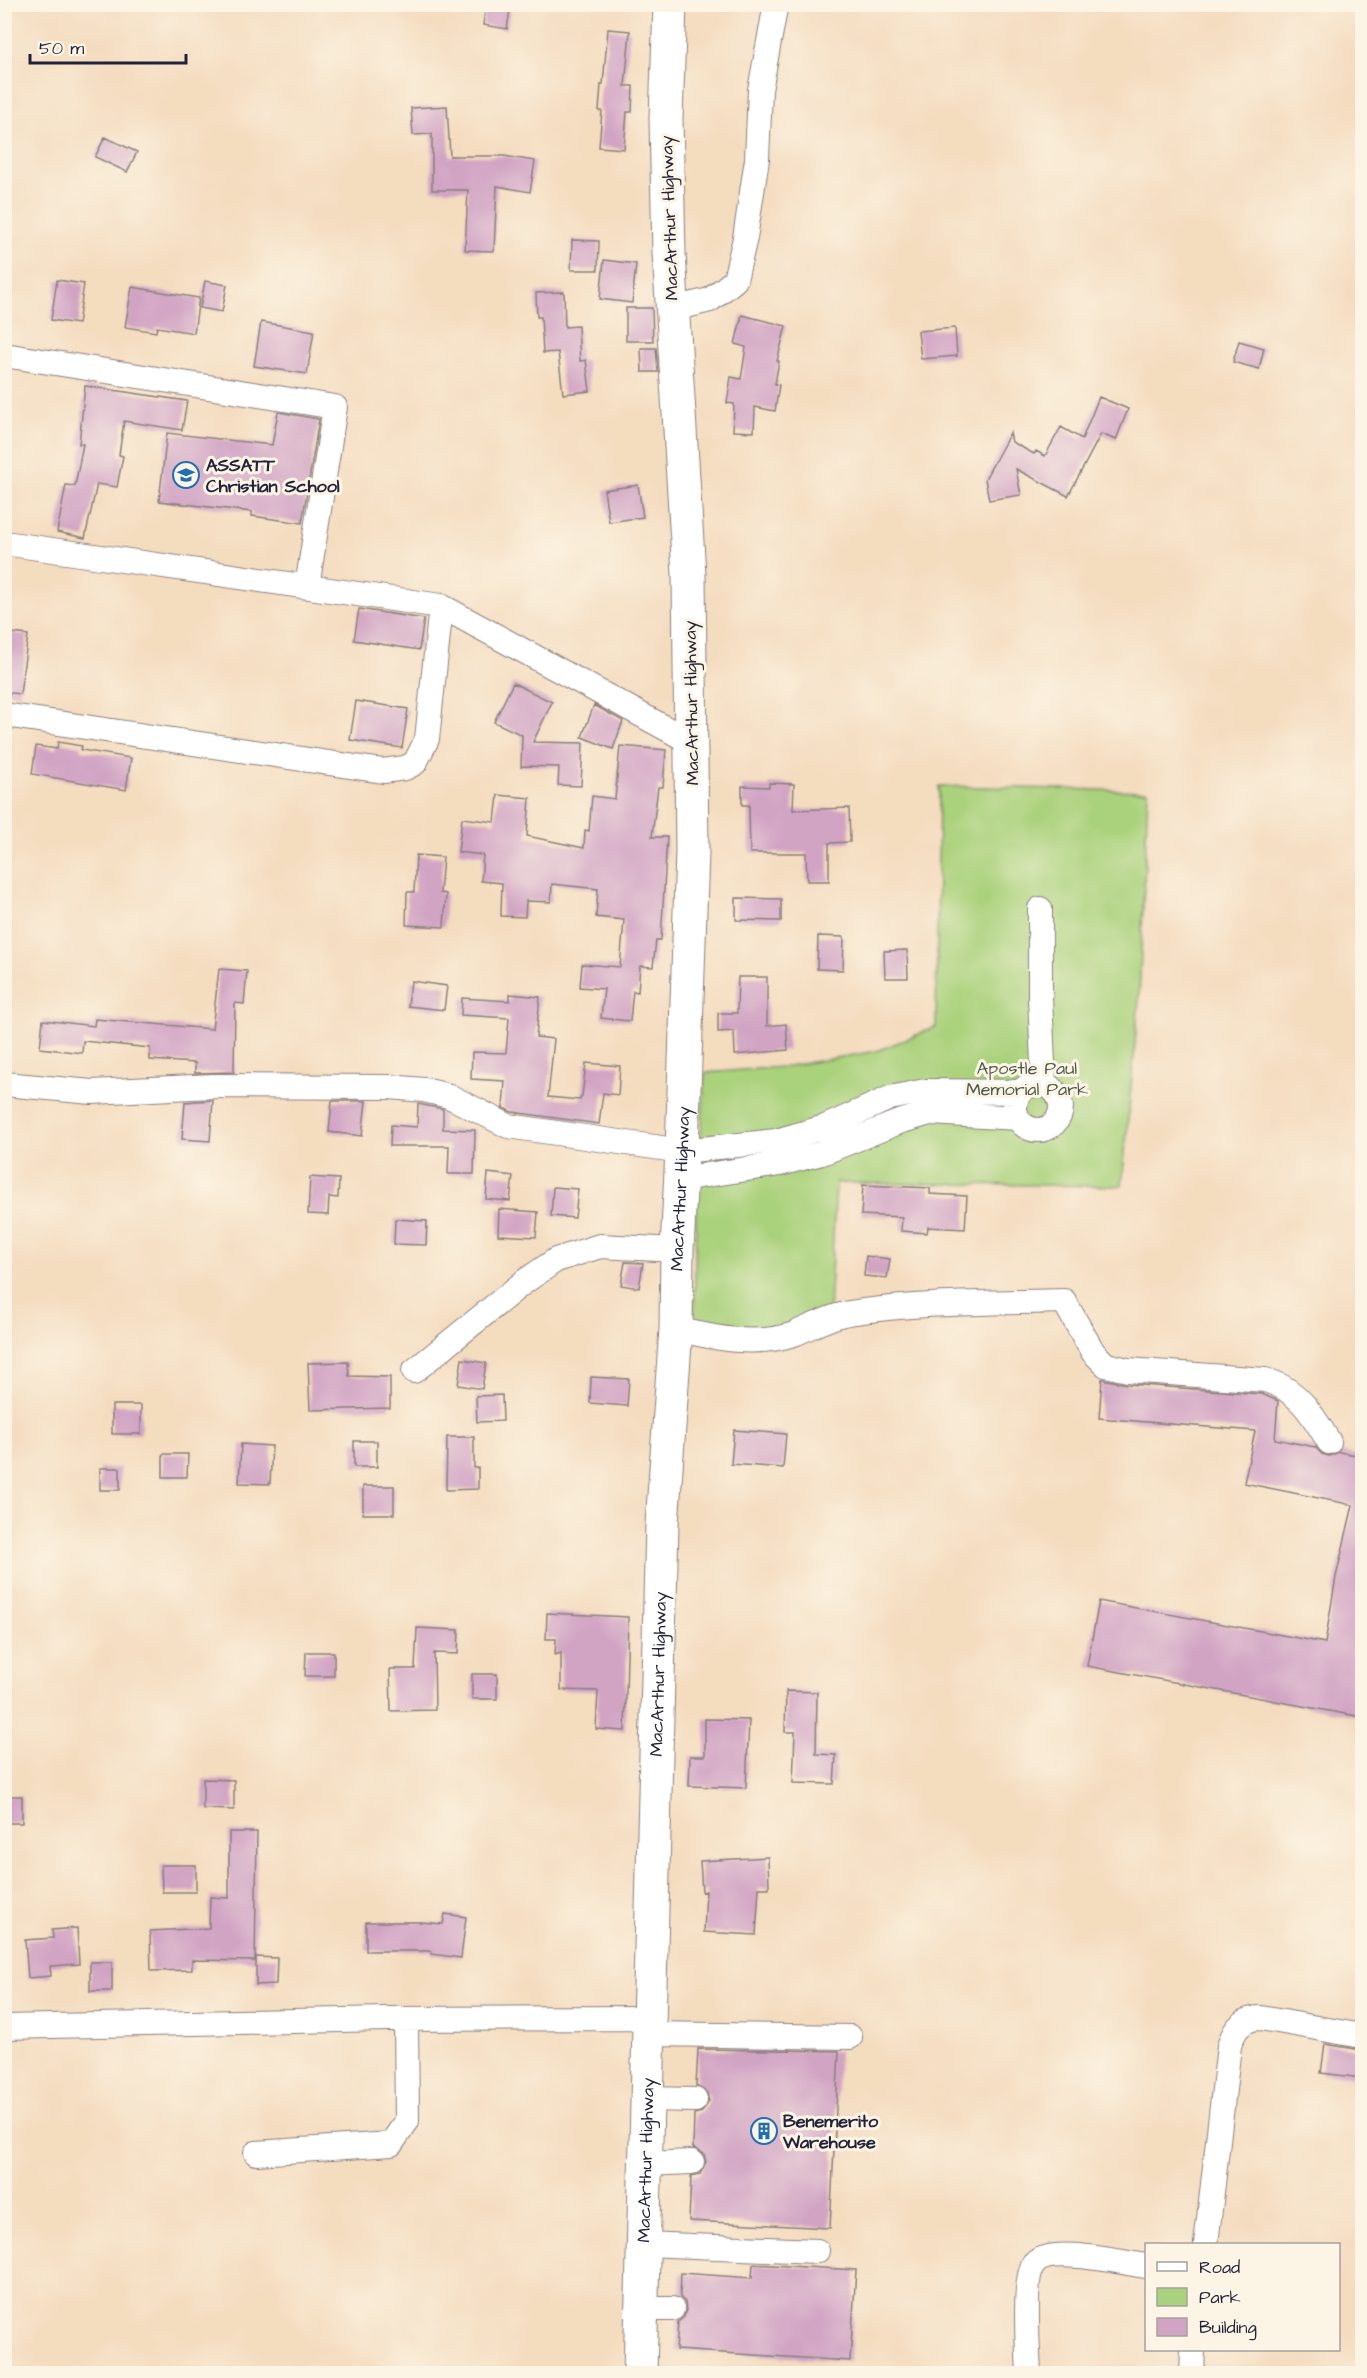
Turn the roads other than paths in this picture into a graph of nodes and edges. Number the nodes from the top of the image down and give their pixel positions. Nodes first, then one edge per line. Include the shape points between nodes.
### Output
1 (670, 4) edge
2 (776, 4) edge
3 (673, 309) junction
4 (4, 356) edge
5 (4, 543) edge
6 (307, 587) junction
7 (441, 606) junction
8 (4, 715) edge
9 (691, 742) junction
10 (1040, 909) dead end
11 (4, 1084) edge
12 (1044, 1085) junction
13 (1020, 1092) junction
14 (927, 1102) junction
15 (1018, 1118) junction
16 (734, 1146) junction
17 (778, 1153) junction
18 (681, 1165) junction
19 (737, 1171) junction
20 (677, 1250) junction
21 (676, 1329) junction
22 (414, 1371) dead end
23 (1329, 1442) dead end
24 (406, 2019) junction
25 (648, 2026) junction
26 (4, 2027) edge
27 (1362, 2036) edge
28 (850, 2037) dead end
29 (646, 2099) junction
30 (695, 2100) dead end
31 (256, 2153) dead end
32 (692, 2162) dead end
33 (645, 2164) junction
34 (1206, 2243) edge
35 (644, 2244) junction
36 (817, 2251) dead end
37 (1145, 2266) edge
38 (1193, 2351) edge
39 (640, 2373) edge
40 (1029, 2373) edge
41 (1192, 2373) edge

1 - 3 highway, MacArthur Highway via 666,118
2 - 3 street via 760,90 757,159 735,280 710,300
3 - 9 highway, MacArthur Highway via 689,574
4 - 6 street via 335,407
5 - 6 street
6 - 7 street
7 - 8 street via 427,739 415,763 405,768 383,771
7 - 9 street
9 - 18 highway, MacArthur Highway via 692,851
10 - 12 street
11 - 18 street via 92,1092 213,1086 424,1090 449,1096 508,1126
12 - 13 street via 1035,1084
12 - 15 street via 1053,1089 1061,1104 1056,1121 1040,1130 1023,1125
13 - 14 street
13 - 15 street via 1015,1110
14 - 15 street
14 - 17 street via 899,1122 822,1153
16 - 17 street
16 - 18 street
16 - 19 street
17 - 19 street
18 - 19 street
18 - 20 highway, MacArthur Highway
20 - 21 highway, MacArthur Highway
20 - 22 street via 600,1246 556,1260
21 - 23 street via 706,1337 771,1340 846,1313 951,1304 1064,1301 1093,1352 1106,1365 1279,1384 1302,1401
21 - 25 highway, MacArthur Highway via 662,1524
24 - 25 street
24 - 26 street
24 - 31 street via 407,2121 391,2144
25 - 28 street
25 - 29 highway, MacArthur Highway
27 - 34 street via 1262,2018 1248,2020 1237,2028 1229,2046
29 - 30 street
29 - 33 highway, MacArthur Highway
32 - 33 street
33 - 35 highway, MacArthur Highway
35 - 36 street
35 - 39 highway, MacArthur Highway via 657,2309
37 - 40 street via 1056,2255 1035,2263 1028,2279
38 - 41 street

